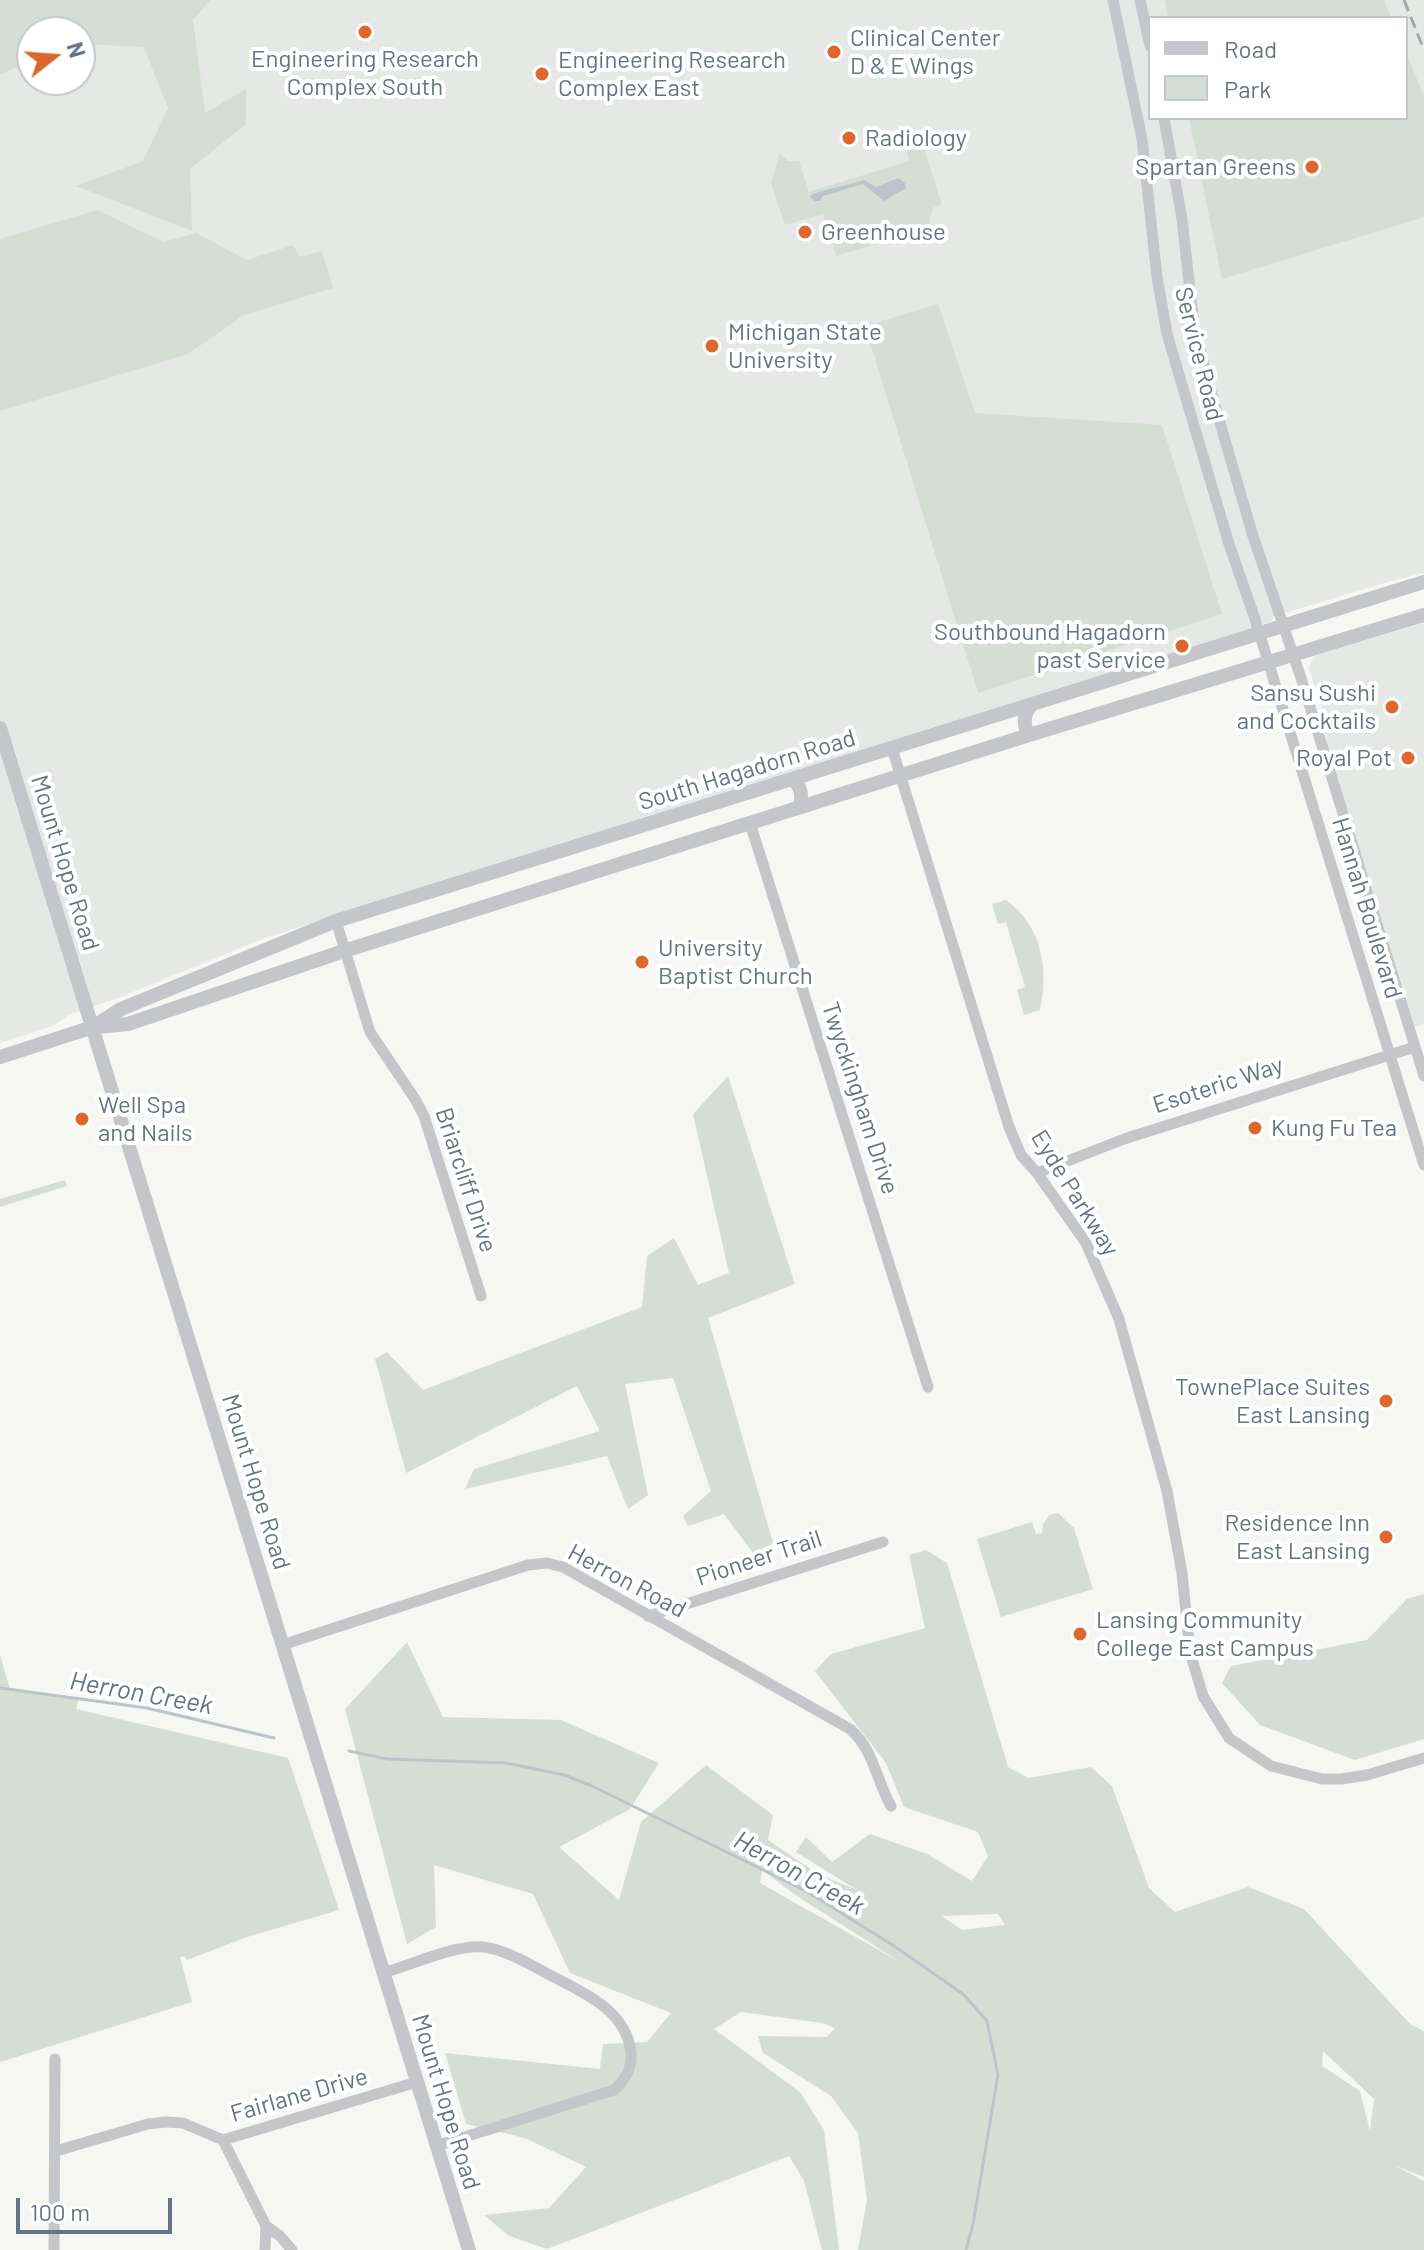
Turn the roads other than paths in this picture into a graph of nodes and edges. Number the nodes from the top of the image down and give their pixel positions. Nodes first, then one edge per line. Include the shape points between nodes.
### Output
1 (1113, 0) edge
2 (1140, 0) edge
3 (1148, 35) edge
4 (1164, 120) edge
5 (1424, 582) edge
6 (1424, 615) edge
7 (1284, 625) junction
8 (1259, 633) junction
9 (1294, 656) junction
10 (1268, 663) junction
11 (1032, 704) junction
12 (0, 728) edge
13 (1029, 735) junction
14 (892, 748) junction
15 (901, 775) junction
16 (792, 779) junction
17 (800, 807) junction
18 (750, 823) junction
19 (560, 852) junction
20 (566, 881) junction
21 (336, 921) junction
22 (344, 951) junction
23 (93, 1027) junction
24 (1415, 1047) junction
25 (1390, 1054) junction
26 (0, 1057) edge
27 (1424, 1076) edge
28 (1424, 1165) edge
29 (1037, 1173) junction
30 (481, 1296) dead end
31 (928, 1387) dead end
32 (883, 1542) dead end
33 (648, 1616) junction
34 (282, 1645) junction
35 (1424, 1758) edge
36 (891, 1806) dead end
37 (383, 1973) junction
38 (55, 2059) dead end
39 (417, 2082) junction
40 (223, 2140) junction
41 (436, 2146) junction
42 (56, 2151) junction
43 (266, 2226) junction
44 (54, 2250) edge
45 (265, 2250) edge
46 (292, 2250) edge
47 (469, 2250) edge

1 - 8 street, Service Road via 1142,139 1167,334
2 - 3 street
4 - 7 street, Hannah Boulevard via 1194,326
5 - 7 street, South Hagadorn Road
6 - 9 street, South Hagadorn Road
7 - 8 street, South Hagadorn Road
7 - 9 street, Hannah Boulevard
8 - 10 street, Service Road
8 - 11 street, South Hagadorn Road
9 - 10 street, South Hagadorn Road
9 - 24 street, Hannah Boulevard
10 - 13 street, South Hagadorn Road
10 - 25 street, Hannah Boulevard
11 - 13 street via 1025,717
11 - 14 street, South Hagadorn Road
12 - 23 street, Mount Hope Road
13 - 15 street, South Hagadorn Road
14 - 15 street, Eyde Parkway
14 - 16 street, South Hagadorn Road
15 - 17 street, South Hagadorn Road
15 - 29 street, Eyde Parkway via 1009,1127 1021,1155
16 - 17 street via 801,790
16 - 19 street, South Hagadorn Road
17 - 18 street, South Hagadorn Road
18 - 20 street, South Hagadorn Road
18 - 31 street, Twyckingham Drive
19 - 20 street via 555,864
19 - 21 street, South Hagadorn Road
20 - 22 street, South Hagadorn Road
21 - 22 street, Briarcliff Drive
21 - 23 street, South Hagadorn Road via 121,1009
22 - 23 street, South Hagadorn Road via 128,1024
22 - 30 street, Briarcliff Drive via 370,1032 424,1116
23 - 26 street, South Hagadorn Road
23 - 34 street, Mount Hope Road
24 - 25 street, Esoteric Way
24 - 27 street, Hannah Boulevard
25 - 28 street, Hannah Boulevard
25 - 29 street, Esoteric Way via 1124,1139
29 - 35 street, Eyde Parkway via 1086,1243 1119,1319 1167,1491 1190,1652 1203,1696 1229,1738 1271,1766 1322,1779 1367,1775
32 - 33 street, Pioneer Trail
33 - 34 street, Herron Road via 563,1567 540,1563
33 - 36 street, Herron Road via 850,1729 867,1748
34 - 37 street, Mount Hope Road
37 - 39 street, Mount Hope Road
37 - 41 street via 462,1949 492,1949 599,2002 629,2040 630,2068 614,2090
38 - 42 street
39 - 40 street, Fairlane Drive
39 - 41 street, Mount Hope Road
40 - 42 street, Fairlane Drive via 183,2123 166,2122
40 - 43 street
41 - 47 street, Mount Hope Road
42 - 44 street
43 - 45 street
43 - 46 street

